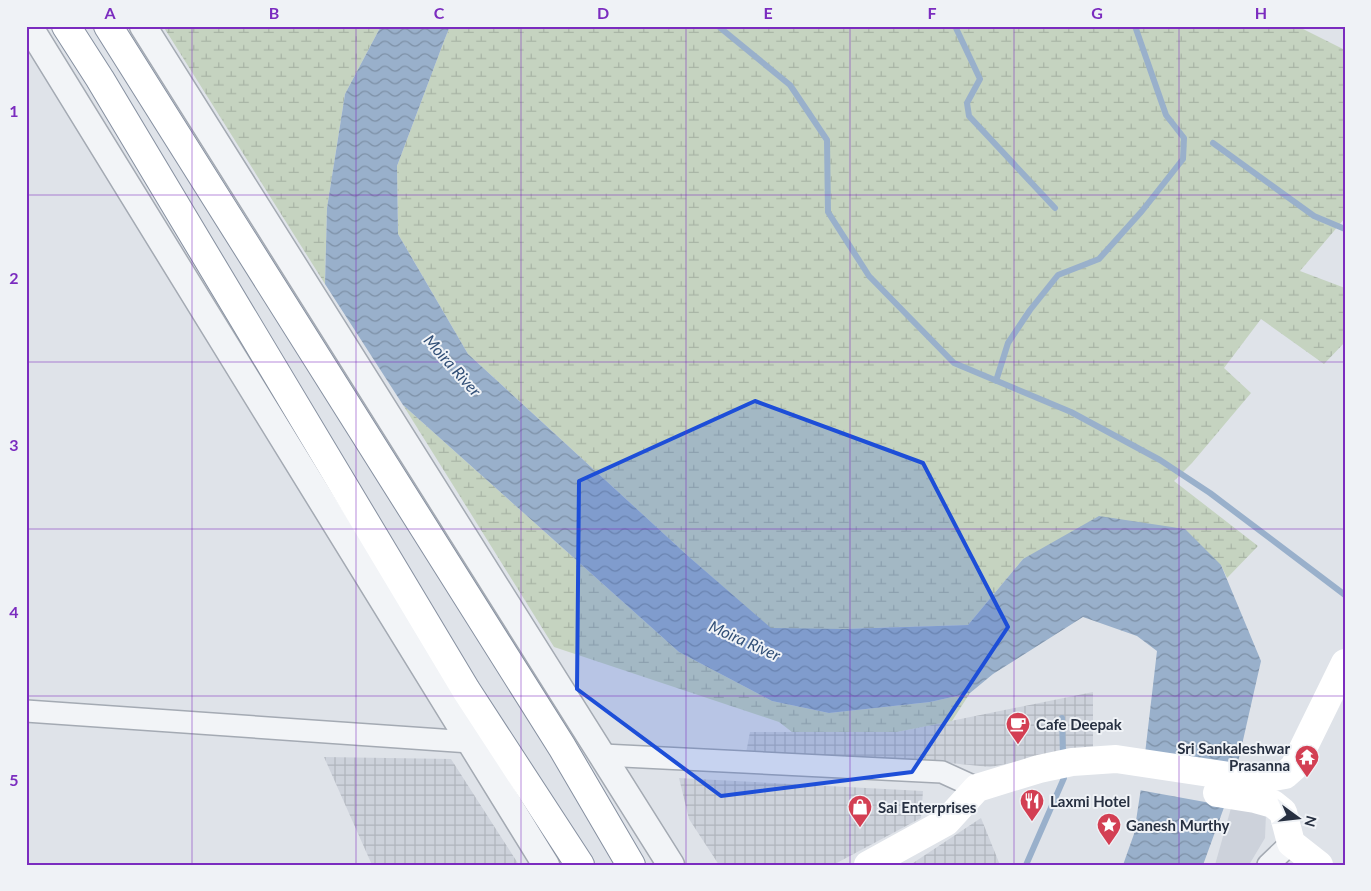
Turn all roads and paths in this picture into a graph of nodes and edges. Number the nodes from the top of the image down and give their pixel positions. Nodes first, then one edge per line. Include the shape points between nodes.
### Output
1 (29, 26) edge
2 (66, 26) edge
3 (108, 26) edge
4 (143, 26) edge
5 (1345, 662) edge
6 (26, 711) edge
7 (470, 742) junction
8 (603, 755) junction
9 (1294, 767) junction
10 (977, 788) junction
11 (1255, 789) junction
12 (1282, 812) junction
13 (1291, 843) junction
14 (546, 865) edge
15 (580, 865) edge
16 (631, 865) edge
17 (671, 865) edge
18 (868, 865) edge
19 (1268, 865) edge
20 (1319, 865) edge

1 - 7 street
2 - 15 main road via 466,690
3 - 16 main road via 562,747
4 - 8 street
5 - 9 main road
6 - 7 street
7 - 14 street
8 - 10 street via 942,772
8 - 17 street
9 - 11 main road via 1285,775
9 - 12 main road
10 - 11 main road via 1072,762
10 - 18 main road via 946,822
11 - 12 main road
12 - 13 main road
13 - 19 street
13 - 20 main road

